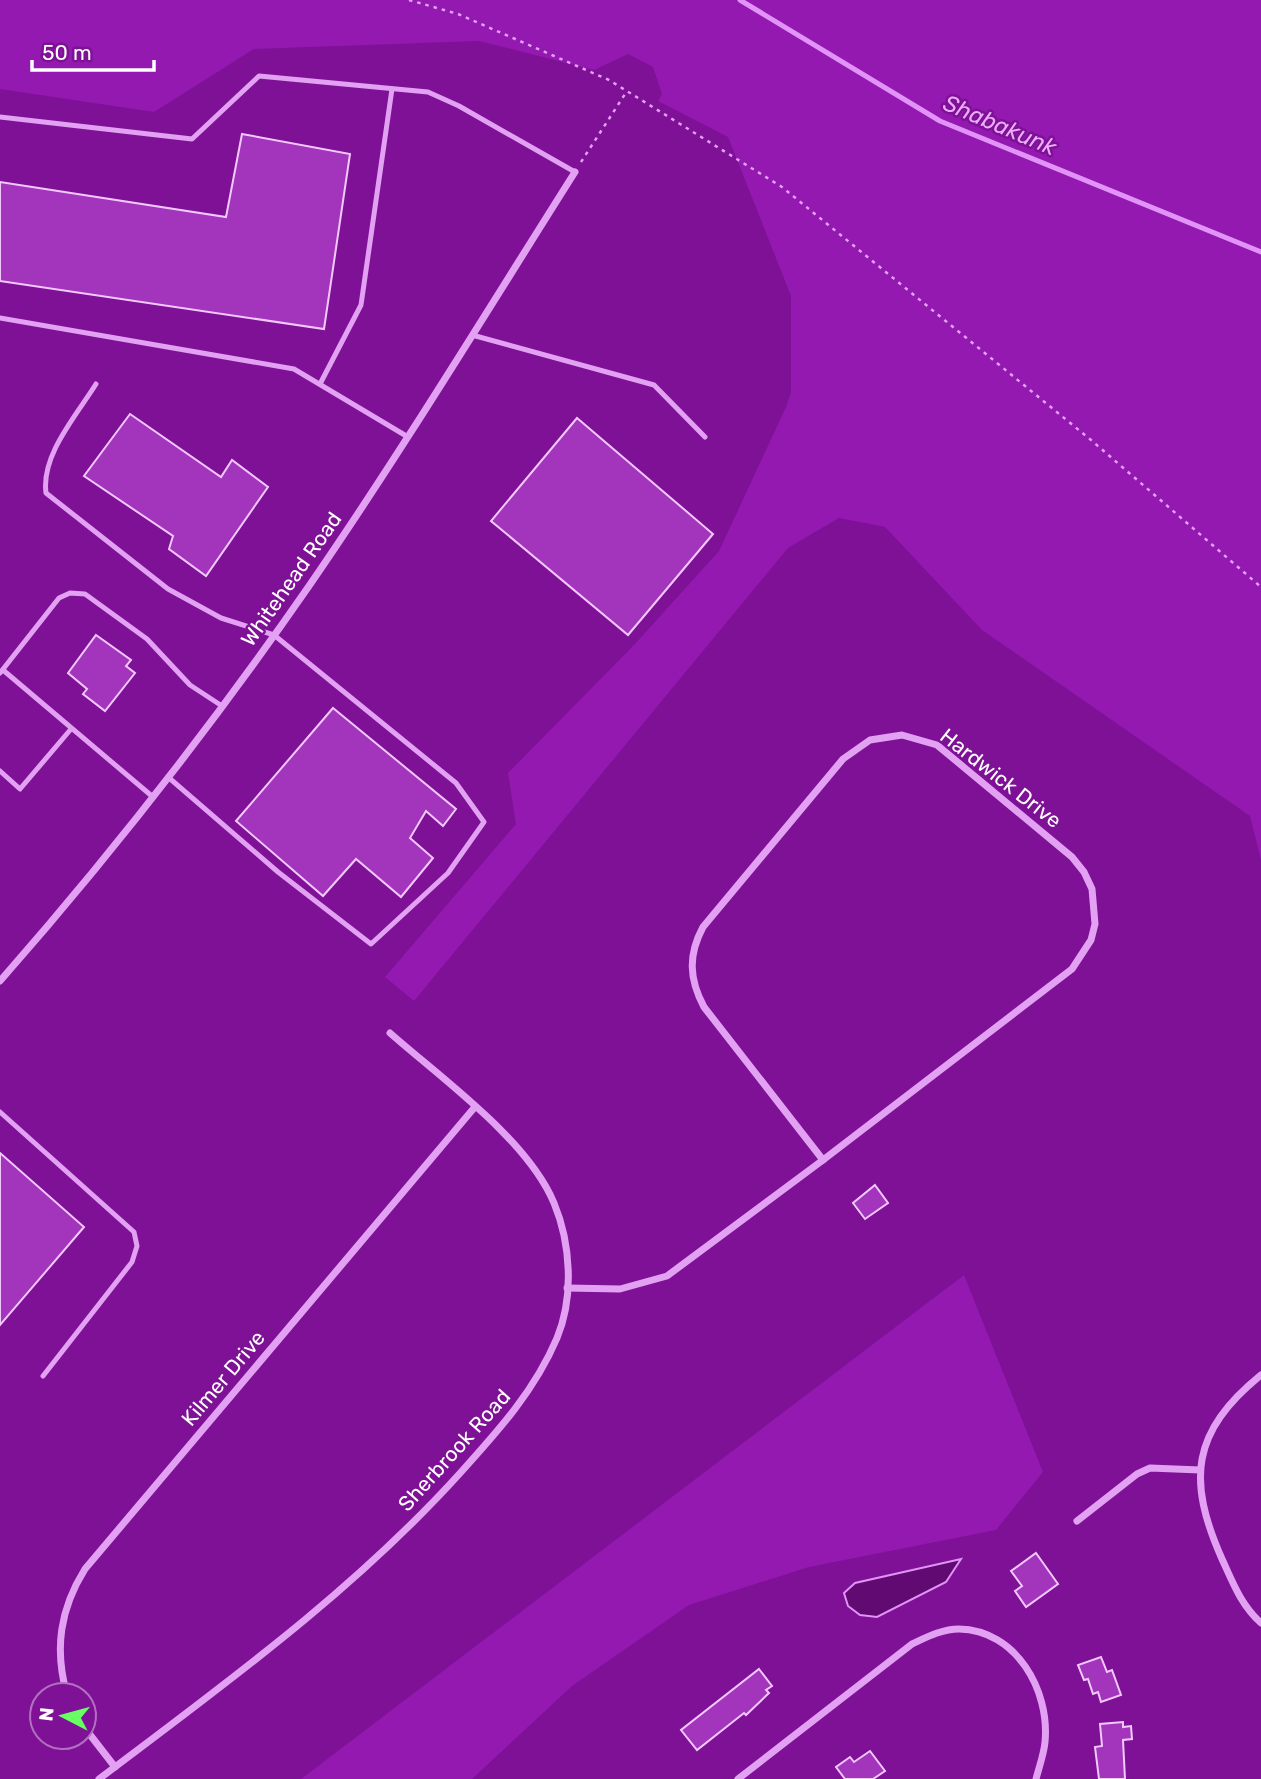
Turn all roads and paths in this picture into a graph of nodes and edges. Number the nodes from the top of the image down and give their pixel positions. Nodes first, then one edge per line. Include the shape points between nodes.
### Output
1 (410, 0) edge
2 (392, 89) junction
3 (626, 91) junction
4 (0, 117) edge
5 (575, 172) junction
6 (0, 318) edge
7 (472, 335) junction
8 (96, 384) dead end
9 (320, 384) junction
10 (408, 437) junction
11 (705, 437) dead end
12 (1261, 587) edge
13 (274, 635) junction
14 (1, 672) edge
15 (222, 706) junction
16 (71, 729) junction
17 (0, 771) edge
18 (168, 777) junction
19 (153, 797) junction
20 (0, 981) edge
21 (390, 1033) dead end
22 (474, 1108) junction
23 (0, 1112) edge
24 (822, 1160) junction
25 (568, 1288) junction
26 (1261, 1375) edge
27 (43, 1376) dead end
28 (1200, 1470) junction
29 (1077, 1521) dead end
30 (1261, 1623) edge
31 (64, 1681) edge
32 (98, 1745) edge
33 (115, 1767) junction
34 (99, 1779) edge
35 (738, 1779) edge
36 (1035, 1779) edge

1 - 3 path via 458,14
2 - 4 lane via 259,76 192,139
2 - 5 lane via 429,92 460,106
2 - 9 lane via 361,305
3 - 5 path
3 - 12 path via 782,187 1091,440
5 - 7 street, Whitehead Road
6 - 9 lane via 294,369
7 - 10 street, Whitehead Road
7 - 11 lane via 654,385
8 - 13 lane via 44,475 46,494 168,589 221,618
9 - 10 lane
10 - 13 street, Whitehead Road
13 - 15 street, Whitehead Road
13 - 18 lane via 456,783 484,822 447,873 371,944
14 - 15 lane via 59,598 85,594 147,639 190,685
14 - 16 lane
15 - 18 street, Whitehead Road
16 - 17 lane via 20,789
16 - 19 lane
18 - 19 street, Whitehead Road
19 - 20 street, Whitehead Road
21 - 22 street, Sherbrook Road
22 - 25 street, Sherbrook Road via 523,1154 554,1203 563,1231
22 - 31 street, Kilmer Drive via 85,1569 65,1608 60,1631
23 - 27 lane via 134,1232 136,1239 132,1262
24 - 24 street, Hardwick Drive via 1073,969 1091,940 1095,923 1092,889 1072,857 937,745 920,738 885,736 856,748 844,759 703,927 691,957 695,990 704,1006
24 - 25 street, Hardwick Drive via 667,1276 620,1289
25 - 33 street, Sherbrook Road via 558,1336 541,1369 497,1433 441,1494 276,1645
26 - 28 street via 1223,1411 1213,1427
28 - 29 street via 1164,1467 1137,1474
28 - 30 street via 1207,1525 1240,1599
32 - 33 street
33 - 34 street, Sherbrook Road
35 - 36 street via 912,1644 934,1633 958,1629 996,1638 1023,1662 1035,1682 1043,1706 1045,1742

